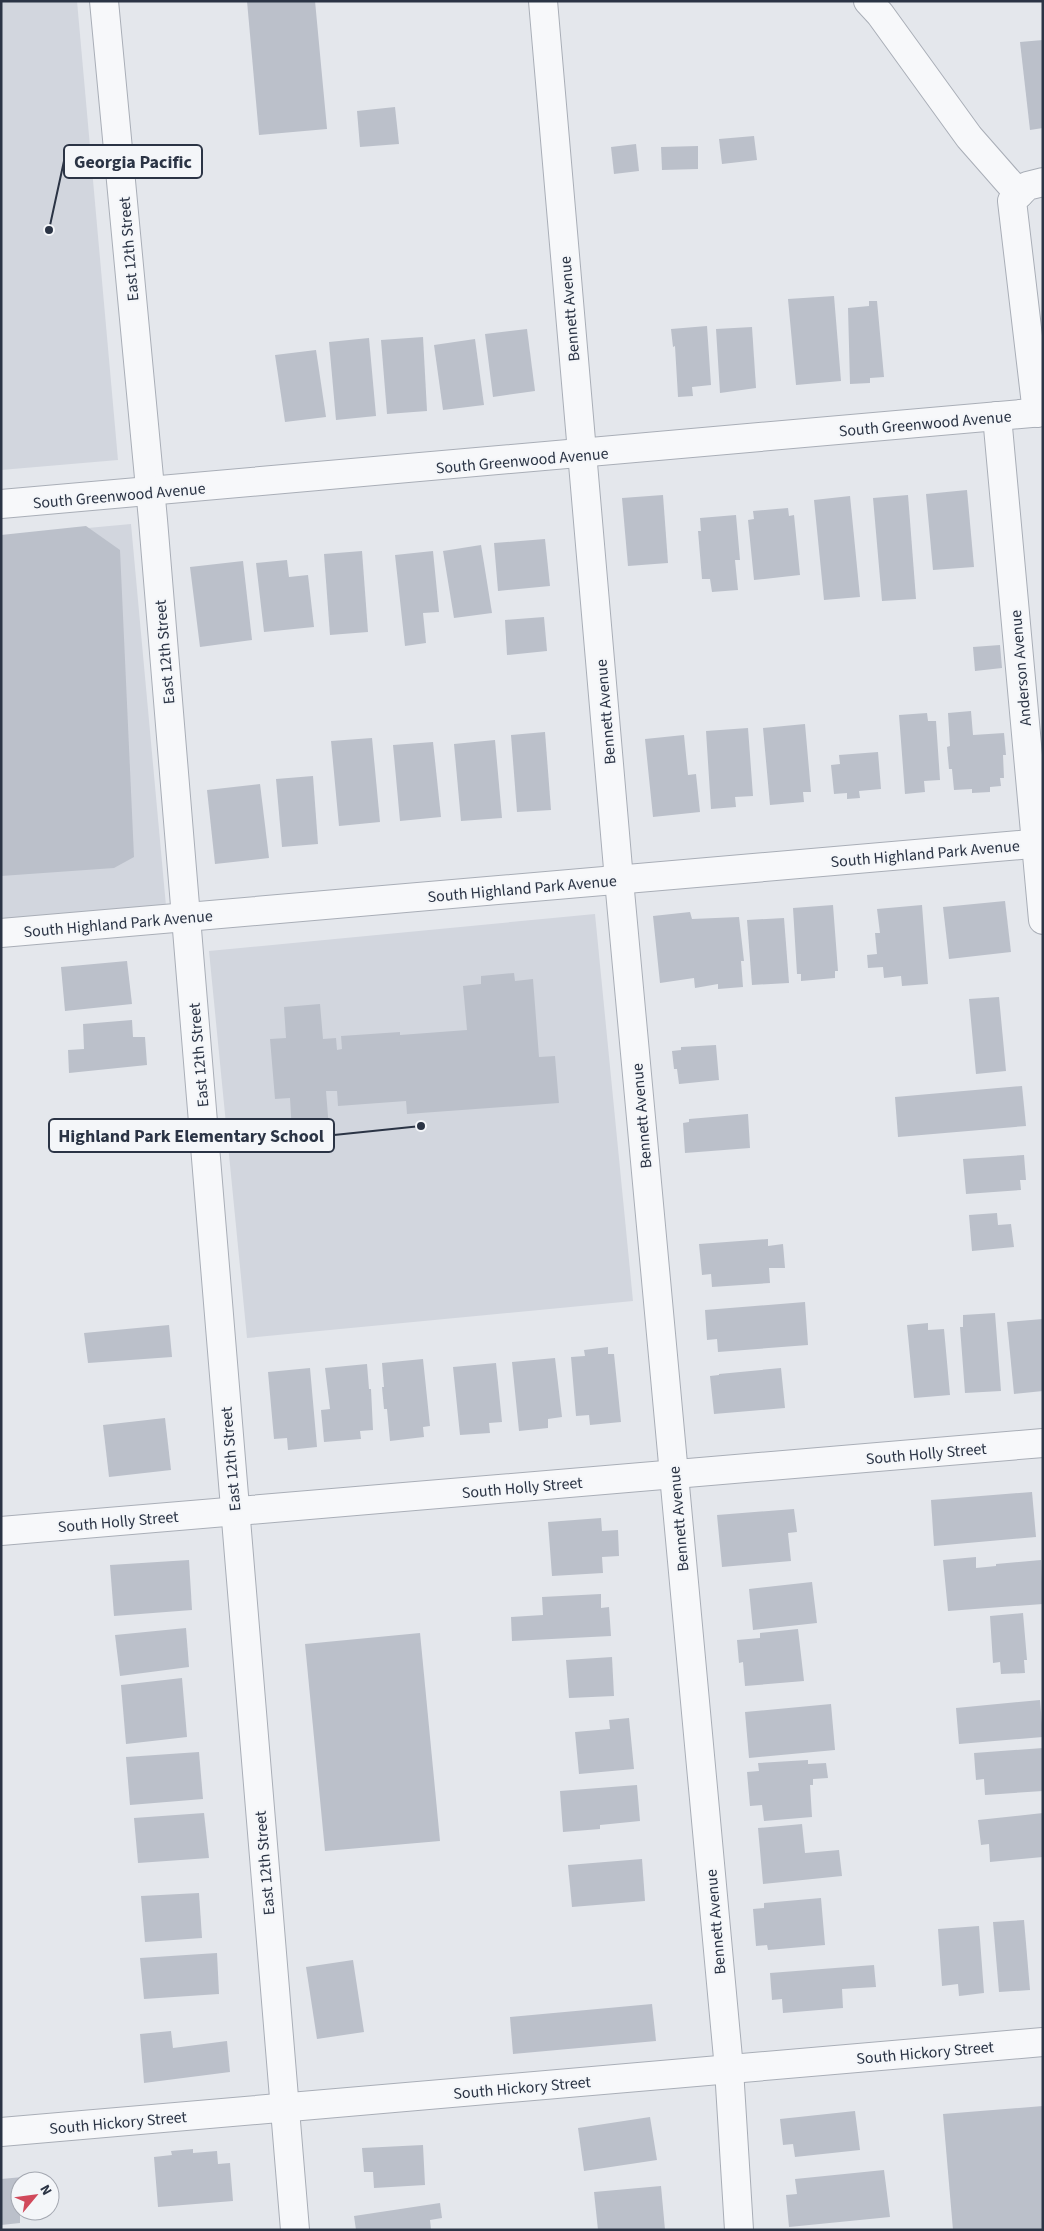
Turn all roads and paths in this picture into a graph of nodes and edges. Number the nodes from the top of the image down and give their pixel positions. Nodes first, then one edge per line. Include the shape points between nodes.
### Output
1 (104, 1) edge
2 (543, 1) edge
3 (868, 1) edge
4 (1031, 188) edge
5 (1040, 412) edge
6 (997, 416) junction
7 (582, 454) junction
8 (150, 493) junction
9 (1, 504) edge
10 (1039, 843) edge
11 (619, 880) junction
12 (186, 917) junction
13 (1043, 920) edge
14 (1, 933) edge
15 (1043, 1443) edge
16 (674, 1474) junction
17 (234, 1511) junction
18 (1, 1531) edge
19 (1043, 2042) edge
20 (729, 2069) junction
21 (286, 2108) junction
22 (1, 2132) edge
23 (295, 2230) edge
24 (739, 2230) edge

1 - 8 street, East 12th Street
2 - 7 street, Bennett Avenue
3 - 4 street via 968,137
4 - 5 street via 1012,201
5 - 6 street, South Greenwood Avenue
6 - 7 street, South Greenwood Avenue
6 - 10 street, Anderson Avenue
7 - 8 street, South Greenwood Avenue
7 - 11 street, Bennett Avenue
8 - 9 street, South Greenwood Avenue
8 - 12 street, East 12th Street
10 - 11 street, South Highland Park Avenue
10 - 13 street, Anderson Avenue
11 - 12 street, South Highland Park Avenue
11 - 16 street, Bennett Avenue
12 - 14 street, South Highland Park Avenue
12 - 17 street, East 12th Street
15 - 16 street, South Holly Street
16 - 17 street, South Holly Street
16 - 20 street, Bennett Avenue
17 - 18 street, South Holly Street
17 - 21 street, East 12th Street
19 - 20 street, South Hickory Street
20 - 21 street, South Hickory Street
20 - 24 street, Bennett Avenue
21 - 22 street, South Hickory Street
21 - 23 street, East 12th Street

